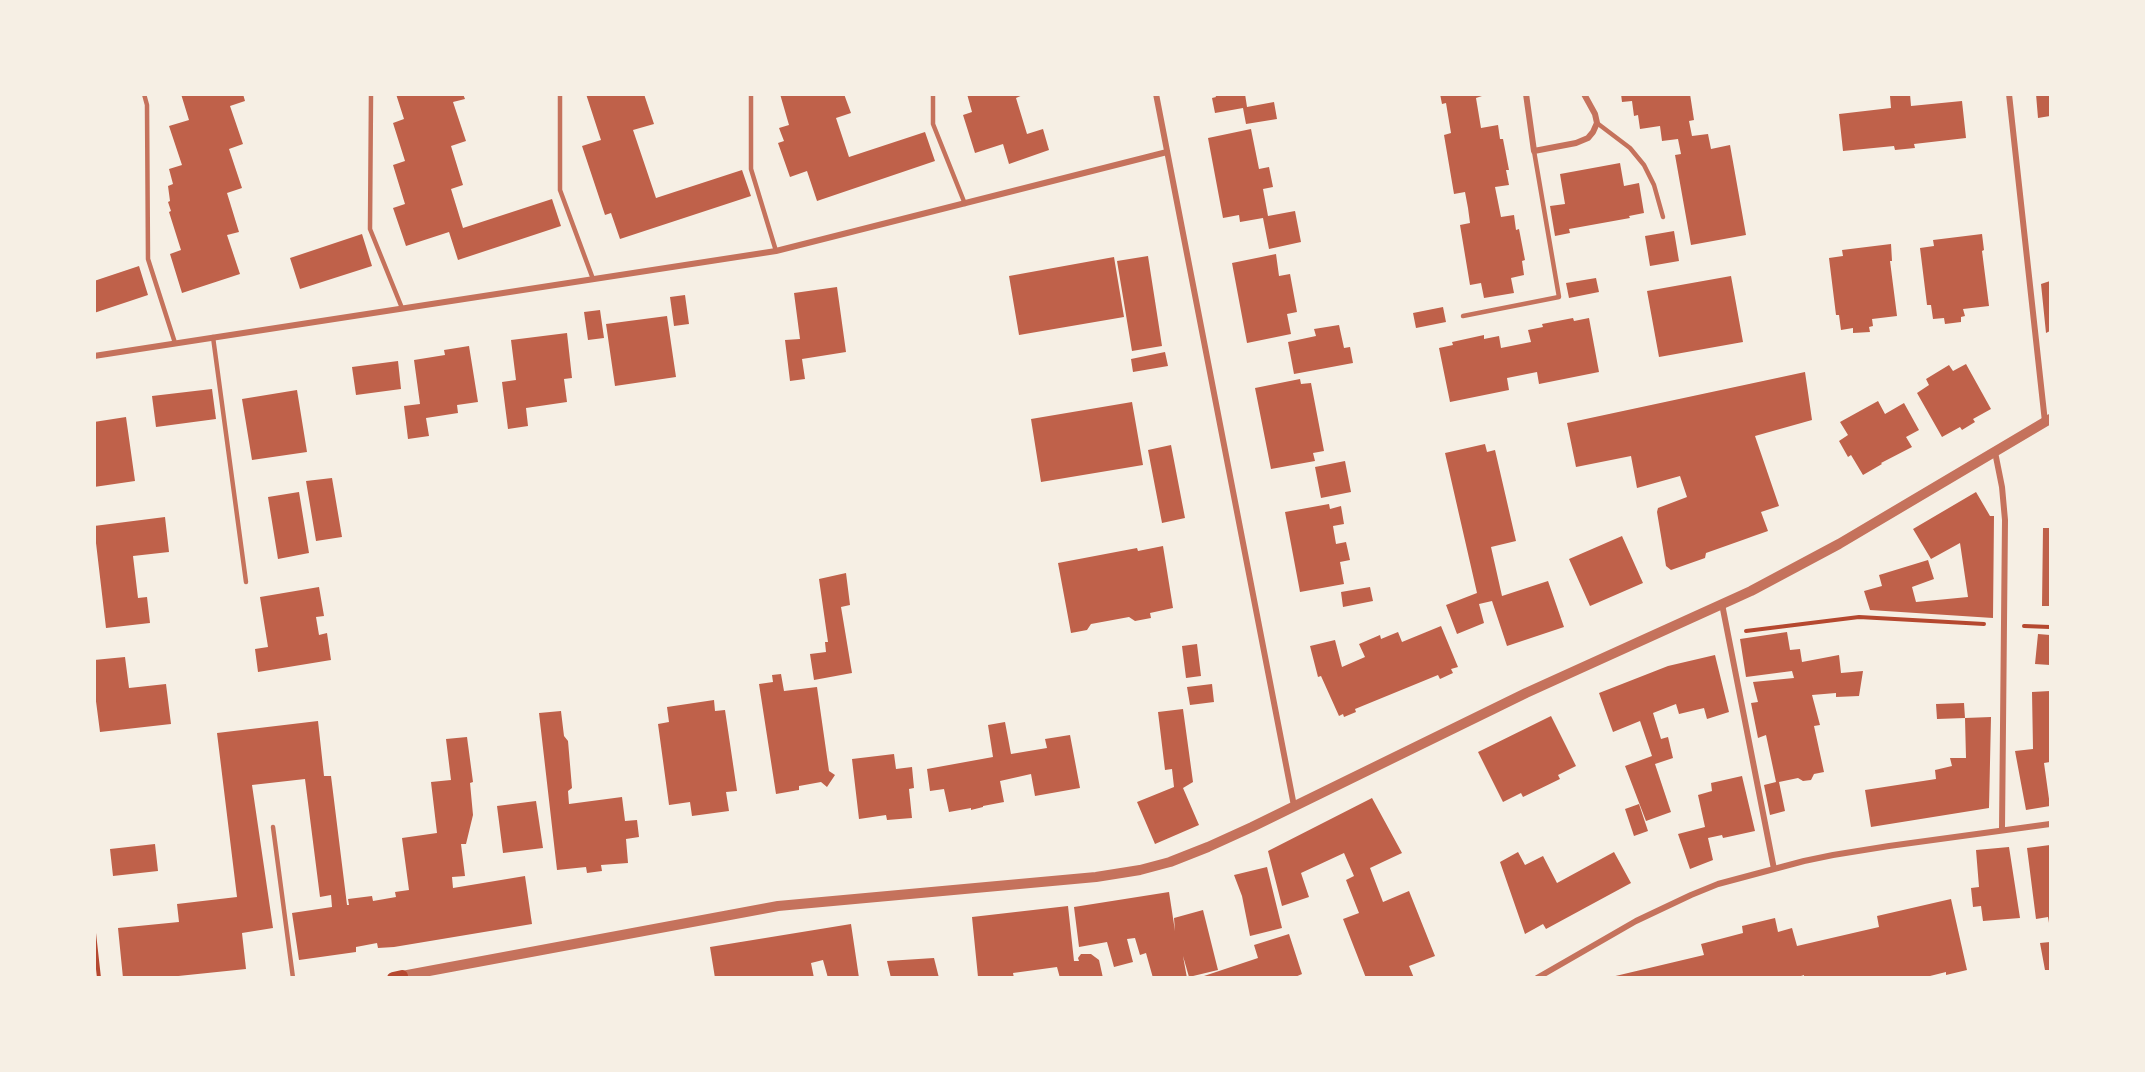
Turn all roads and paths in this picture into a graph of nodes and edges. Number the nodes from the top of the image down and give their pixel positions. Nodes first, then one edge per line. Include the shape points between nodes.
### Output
1 (144, 94) edge
2 (371, 94) edge
3 (560, 94) edge
4 (751, 94) edge
5 (933, 94) edge
6 (1156, 94) edge
7 (1526, 94) edge
8 (1584, 94) edge
9 (2009, 94) edge
10 (1597, 123) junction
11 (1534, 151) junction
12 (1167, 152) junction
13 (965, 204) junction
14 (1663, 217) dead end
15 (776, 251) junction
16 (593, 279) junction
17 (402, 308) junction
18 (1462, 316) dead end
19 (213, 337) junction
20 (175, 343) junction
21 (94, 356) edge
22 (2048, 421) edge
23 (1995, 452) junction
24 (246, 582) dead end
25 (1722, 604) junction
26 (2003, 625) junction
27 (1294, 806) junction
28 (2050, 824) edge
29 (273, 827) dead end
30 (2002, 829) junction
31 (1774, 869) junction
32 (94, 933) edge
33 (399, 977) edge
34 (99, 978) edge
35 (293, 978) edge
36 (1537, 978) edge

1 - 20 lane via 148,259
2 - 17 lane via 370,229
3 - 16 lane via 560,190
4 - 15 lane via 751,169
5 - 13 lane via 933,124
6 - 12 street
7 - 11 street
8 - 10 street
9 - 22 street
10 - 11 street via 1582,141
10 - 14 lane via 1630,148 1644,165
11 - 18 lane via 1559,297
12 - 13 street
12 - 27 street
13 - 15 street
15 - 16 street
16 - 17 street
17 - 19 street
19 - 20 street
19 - 24 lane
20 - 21 street
22 - 23 street
23 - 25 street via 1809,561
23 - 26 street via 2005,520
25 - 26 path via 1745,631 1859,617
25 - 27 street
25 - 31 street
26 - 30 street
27 - 33 street via 1192,854 1119,874 778,906
28 - 30 street
29 - 35 lane
30 - 31 street via 1833,855
31 - 36 street via 1672,903
32 - 34 path

